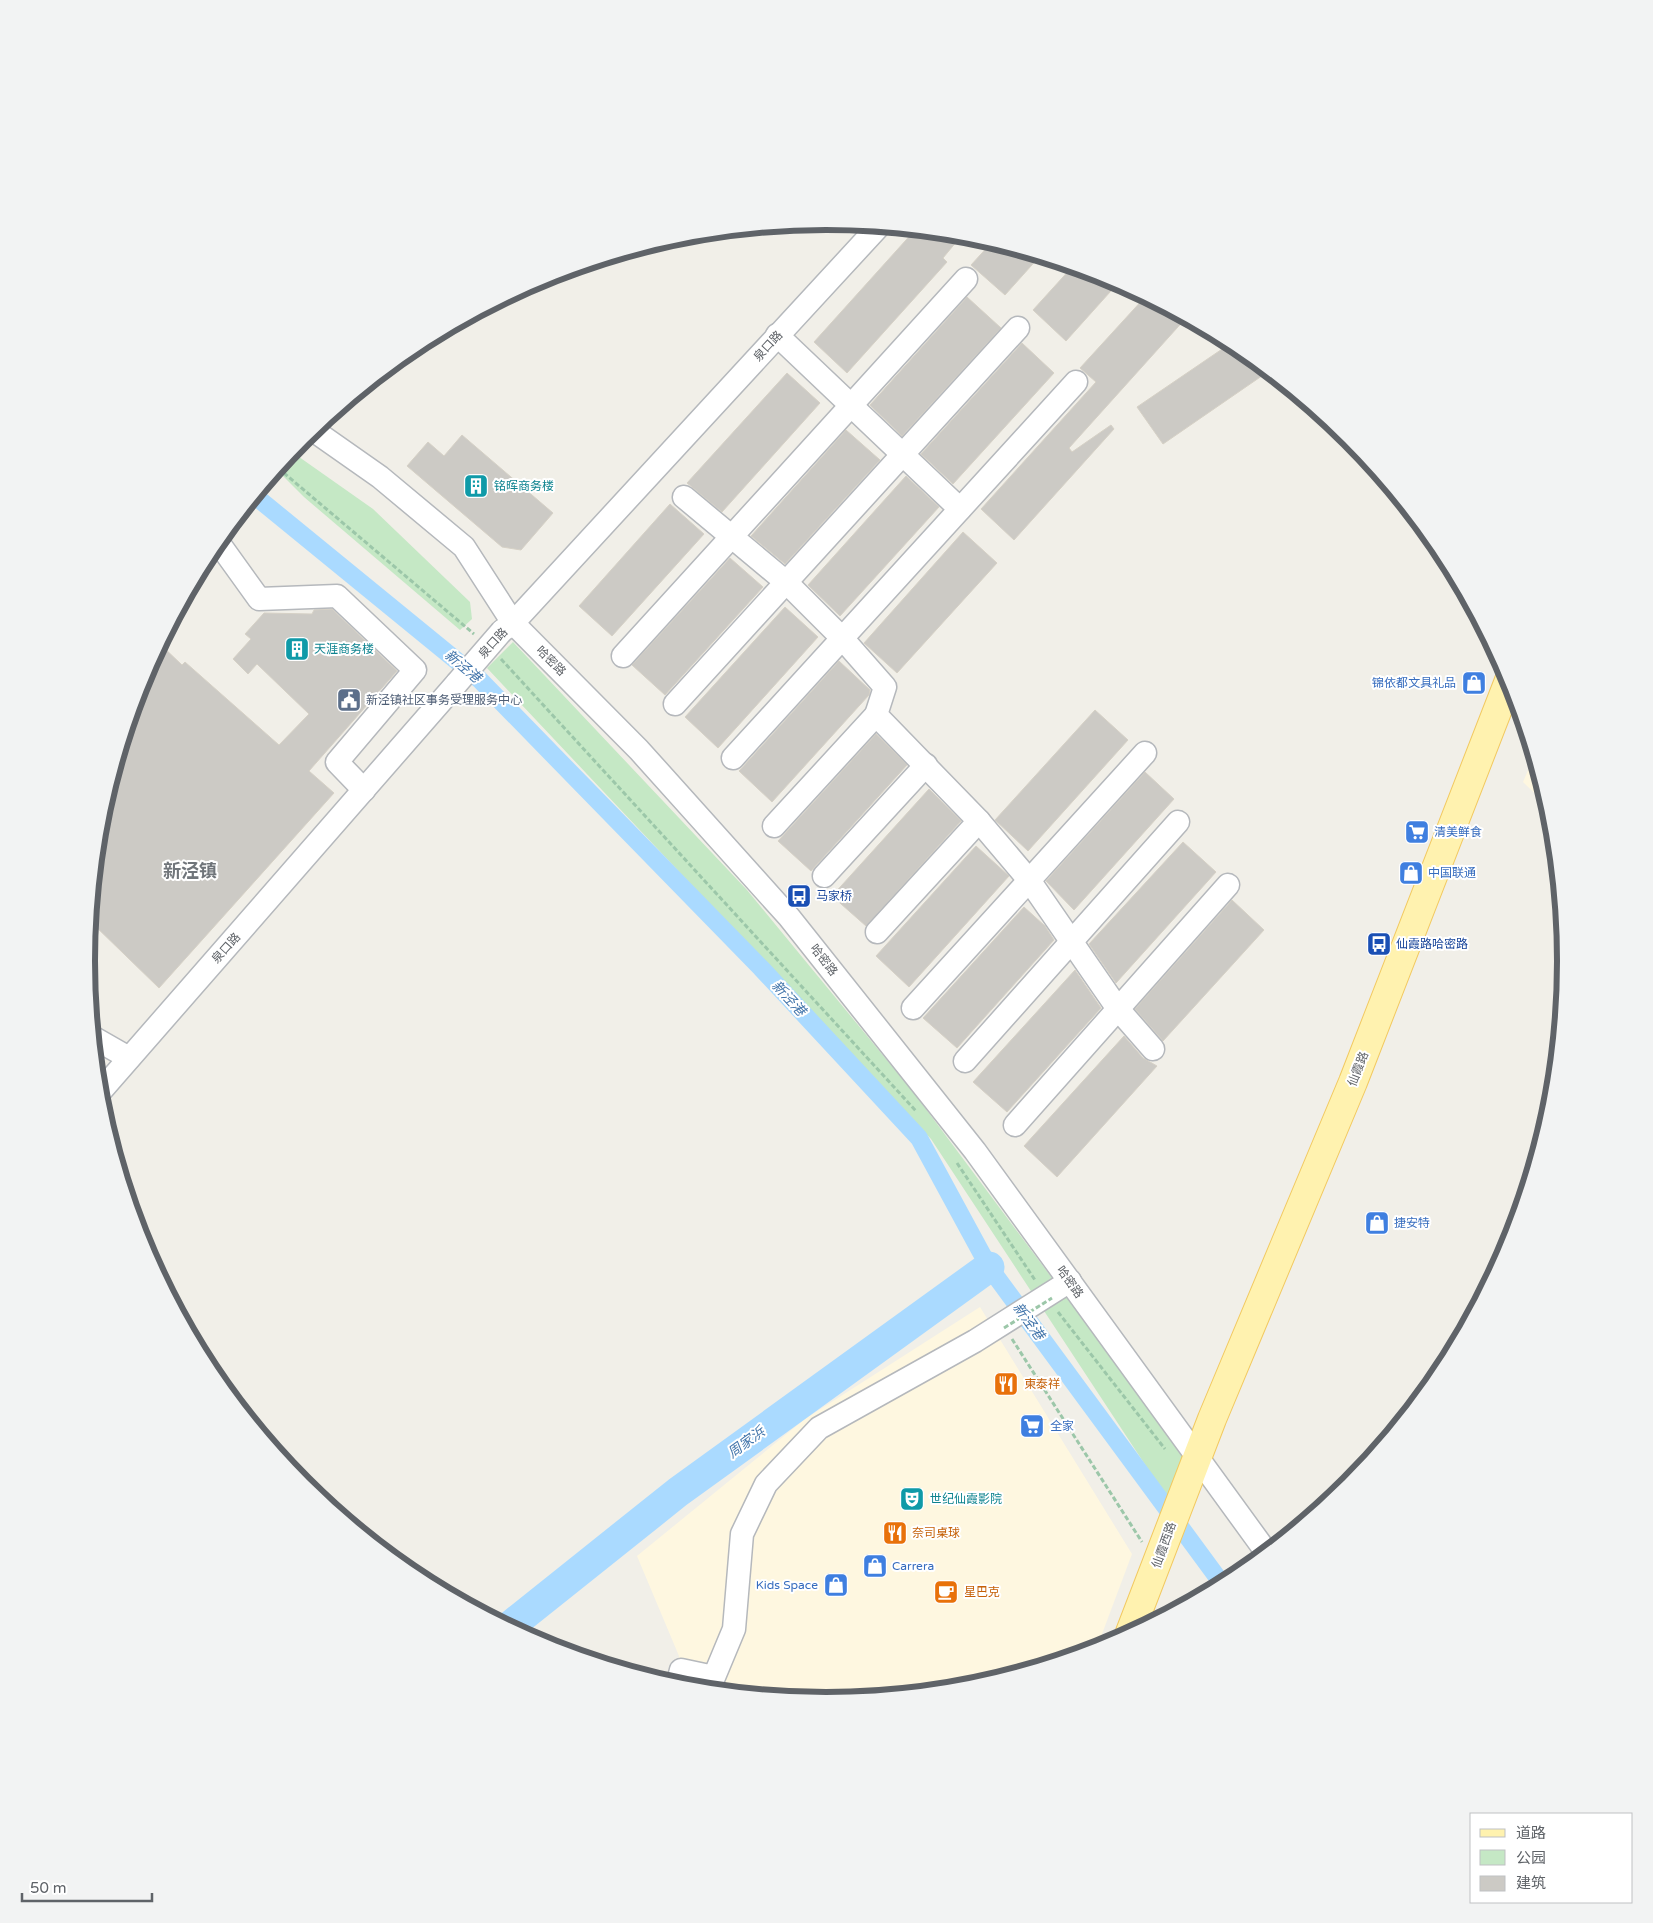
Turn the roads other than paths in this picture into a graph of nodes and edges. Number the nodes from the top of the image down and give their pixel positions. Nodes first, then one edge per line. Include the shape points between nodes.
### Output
1 (873, 232) edge
2 (966, 280) dead end
3 (1018, 328) dead end
4 (777, 335) junction
5 (1076, 382) dead end
6 (851, 406) junction
7 (319, 434) edge
8 (902, 454) junction
9 (684, 497) dead end
10 (960, 508) junction
11 (731, 538) junction
12 (223, 548) edge
13 (786, 582) junction
14 (501, 633) junction
15 (842, 638) junction
16 (623, 656) dead end
17 (1505, 690) edge
18 (675, 704) dead end
19 (876, 715) junction
20 (1145, 753) dead end
21 (733, 758) dead end
22 (926, 765) junction
23 (364, 790) junction
24 (979, 821) junction
25 (1178, 822) dead end
26 (774, 826) dead end
27 (824, 876) dead end
28 (1029, 880) junction
29 (1228, 885) dead end
30 (877, 932) dead end
31 (1071, 942) junction
32 (914, 1008) dead end
33 (1118, 1008) junction
34 (100, 1041) edge
35 (1153, 1050) dead end
36 (128, 1058) junction
37 (965, 1061) dead end
38 (106, 1085) edge
39 (1015, 1125) dead end
40 (1070, 1281) junction
41 (1193, 1467) junction
42 (1263, 1548) edge
43 (1133, 1625) edge
44 (680, 1678) edge

1 - 4 street, 泉口路
2 - 6 street
3 - 8 street
4 - 6 street
4 - 14 street, 泉口路
5 - 10 street
6 - 8 street
6 - 11 street
7 - 14 street, 哈密路 via 380,477 464,547
8 - 10 street
8 - 13 street
9 - 11 street
10 - 15 street
11 - 13 street
11 - 16 street
12 - 23 street via 259,599 337,596 415,670 337,762
13 - 15 street
13 - 18 street
14 - 23 street, 泉口路, bridge
14 - 40 street, 哈密路 via 638,750 789,917 975,1151
15 - 19 street via 885,687
15 - 21 street
17 - 41 main road, 仙霞路 via 1353,1082
19 - 22 street
19 - 26 street
20 - 28 street
22 - 24 street
22 - 27 street
23 - 36 street, 泉口路
24 - 28 street
24 - 30 street
25 - 31 street
28 - 31 street
28 - 32 street
29 - 33 street
31 - 33 street
31 - 37 street
33 - 35 street
33 - 39 street
34 - 36 street
36 - 38 street, 泉口路
40 - 41 street, 哈密路
40 - 44 street via 1003,1326 820,1428 766,1484 742,1534 734,1629 714,1677 681,1670
41 - 42 street, 哈密路 via 1231,1506
41 - 43 main road, 仙霞西路

